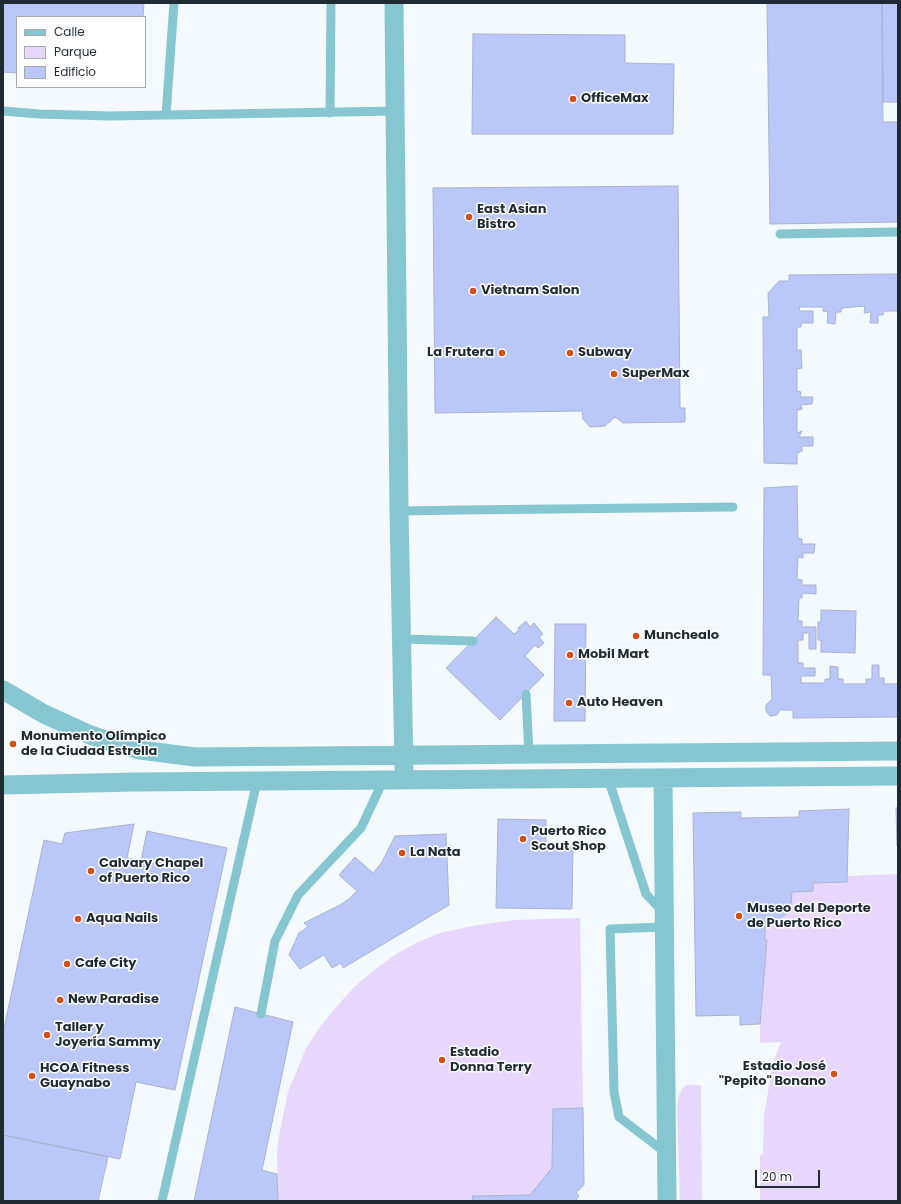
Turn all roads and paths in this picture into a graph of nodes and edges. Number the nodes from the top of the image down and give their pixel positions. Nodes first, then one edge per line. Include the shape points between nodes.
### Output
1 (174, 3) edge
2 (331, 3) edge
3 (394, 3) edge
4 (3, 111) edge
5 (396, 112) junction
6 (330, 113) junction
7 (166, 115) junction
8 (898, 232) edge
9 (780, 234) dead end
10 (733, 507) dead end
11 (399, 511) junction
12 (402, 639) junction
13 (473, 641) dead end
14 (5, 693) edge
15 (526, 694) dead end
16 (898, 751) edge
17 (529, 755) junction
18 (404, 756) junction
19 (898, 776) edge
20 (608, 778) junction
21 (663, 778) junction
22 (404, 780) junction
23 (257, 781) junction
24 (383, 781) junction
25 (3, 786) edge
26 (664, 920) junction
27 (261, 1014) dead end
28 (667, 1154) junction
29 (162, 1201) edge
30 (667, 1201) edge

1 - 7 lane
2 - 6 lane
3 - 5 street
4 - 7 lane via 110,116
5 - 6 lane
5 - 11 street
6 - 7 lane
8 - 9 lane
10 - 11 lane
11 - 12 street
12 - 13 lane
12 - 18 street
14 - 18 street via 88,734 140,750 195,758
15 - 17 lane
16 - 17 street
17 - 18 street
18 - 22 street
19 - 21 street
20 - 21 street
20 - 22 street
20 - 26 lane via 646,894
21 - 26 street
22 - 24 street
23 - 24 street
23 - 25 street
23 - 29 lane
24 - 27 lane via 361,828 298,894 275,941
26 - 28 street
26 - 28 lane via 610,929 614,1092 619,1117
28 - 30 street

